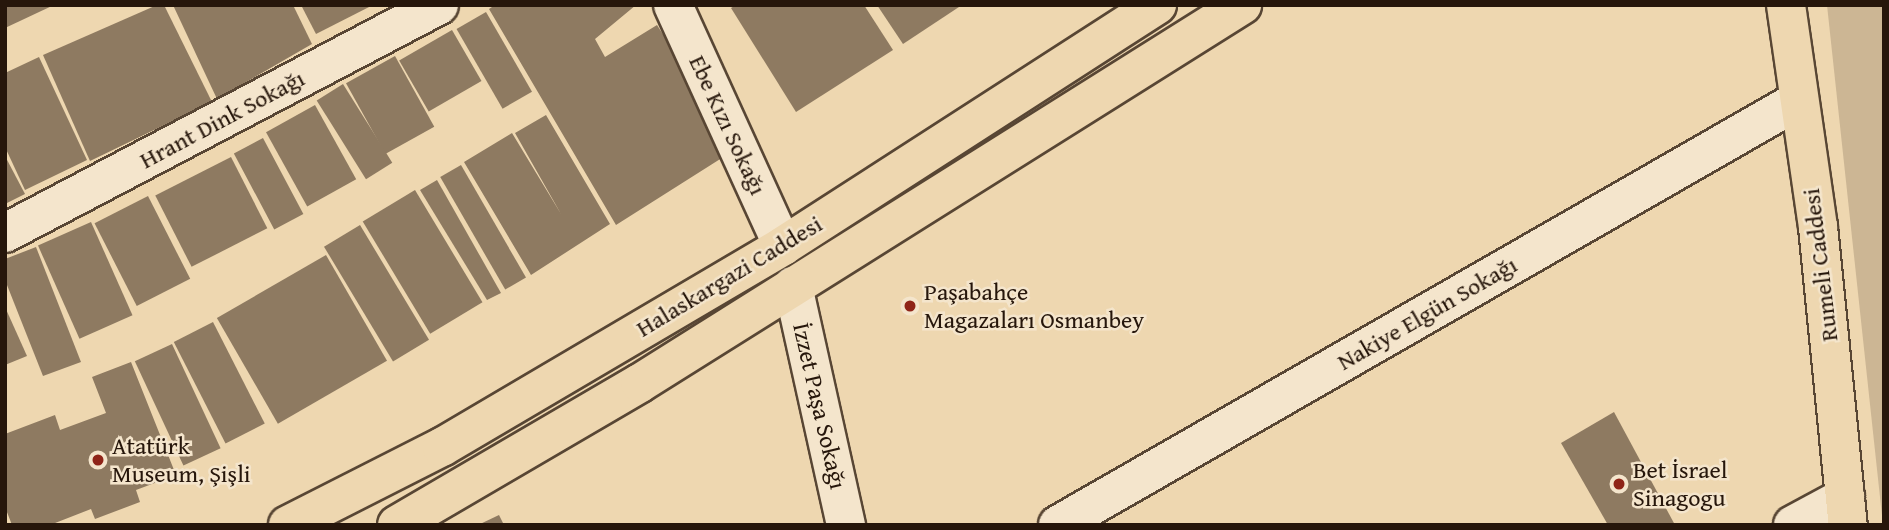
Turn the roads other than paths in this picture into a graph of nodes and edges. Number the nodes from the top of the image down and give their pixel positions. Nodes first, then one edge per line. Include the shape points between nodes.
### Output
1 (439, 5) edge
2 (673, 5) edge
3 (1157, 5) edge
4 (1242, 5) edge
5 (1786, 5) edge
6 (1797, 101) junction
7 (5, 233) edge
8 (783, 246) junction
9 (793, 286) junction
10 (1846, 511) edge
11 (288, 525) edge
12 (397, 525) edge
13 (846, 525) edge
14 (1058, 525) edge
15 (1793, 525) edge

1 - 7 street, Hrant Dink Sokağı
2 - 8 street, Ebe Kızı Sokağı
3 - 8 main road, Halaskargazi Caddesi
4 - 9 main road, Halaskargazi Caddesi
5 - 6 main road, Rumeli Caddesi
6 - 10 main road, Rumeli Caddesi via 1818,227
6 - 14 street, Nakiye Elgün Sokağı
8 - 9 main road
8 - 11 main road, Halaskargazi Caddesi via 442,447
9 - 12 main road, Halaskargazi Caddesi
9 - 13 street, İzzet Paşa Sokağı
10 - 15 street

